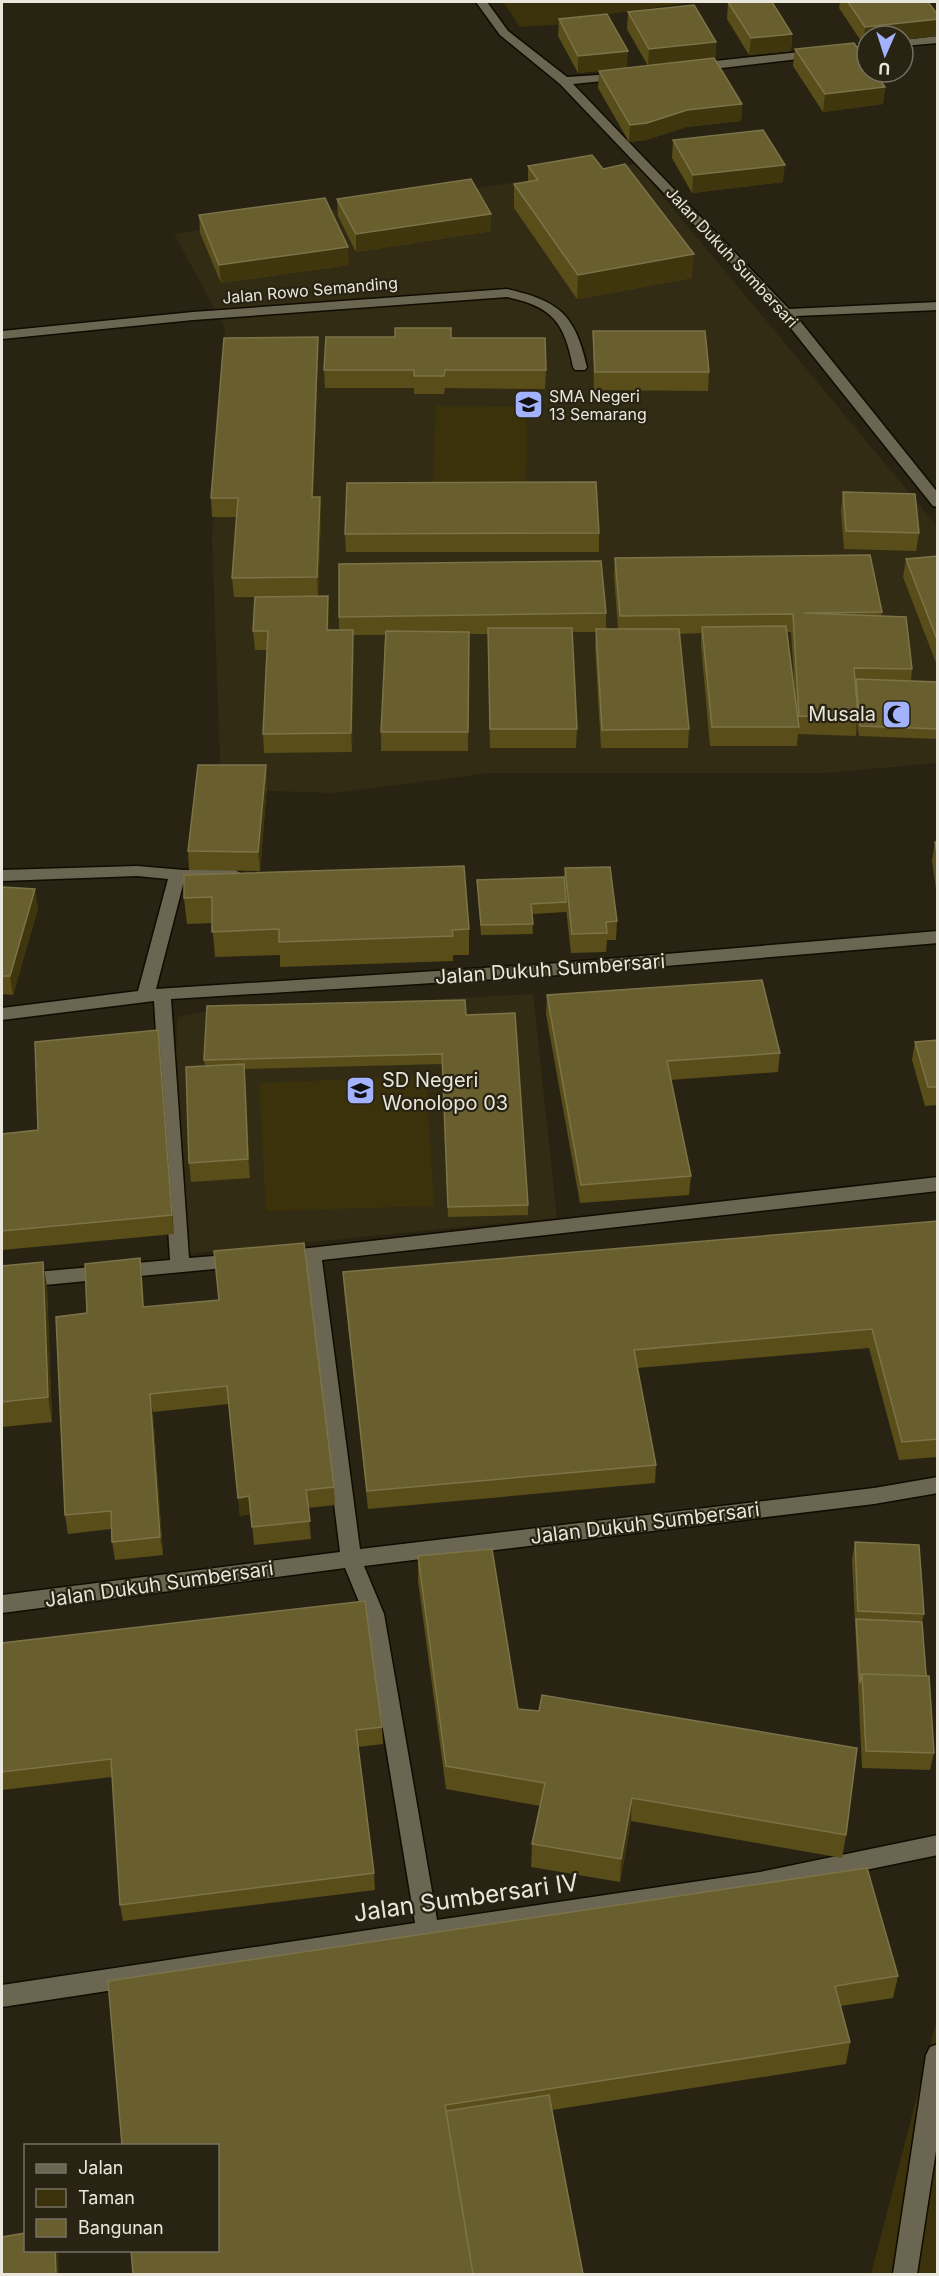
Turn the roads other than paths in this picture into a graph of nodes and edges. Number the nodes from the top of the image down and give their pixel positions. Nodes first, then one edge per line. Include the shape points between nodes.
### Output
1 (482, 2) edge
2 (938, 39) edge
3 (915, 42) edge
4 (855, 49) edge
5 (681, 69) edge
6 (634, 74) edge
7 (564, 81) junction
8 (938, 306) edge
9 (786, 313) junction
10 (2, 335) edge
11 (580, 367) dead end
12 (938, 503) edge
13 (173, 874) junction
14 (234, 874) edge
15 (2, 875) edge
16 (938, 937) edge
17 (154, 995) junction
18 (2, 1014) edge
19 (938, 1184) edge
20 (312, 1254) junction
21 (180, 1266) junction
22 (2, 1282) edge
23 (938, 1485) edge
24 (351, 1559) junction
25 (2, 1605) edge
26 (938, 1845) edge
27 (428, 1931) junction
28 (2, 1995) edge
29 (938, 2055) edge
30 (905, 2274) edge

1 - 7 street, Jalan Dukuh Sumbersari via 504,33
2 - 3 street
4 - 5 street
6 - 7 street
7 - 9 street, Jalan Dukuh Sumbersari
8 - 9 street
9 - 12 street, Jalan Dukuh Sumbersari
10 - 11 street, Jalan Rowo Semanding via 193,316 507,293 536,299 565,319 575,339
13 - 14 street
13 - 15 street via 137,871
13 - 17 street via 177,878
16 - 17 street, Jalan Dukuh Sumbersari via 547,970
17 - 18 street, Jalan Dukuh Sumbersari
17 - 21 street
19 - 20 street
20 - 21 street
20 - 24 street
21 - 22 street
23 - 24 street, Jalan Dukuh Sumbersari
24 - 25 street, Jalan Dukuh Sumbersari
24 - 27 street via 374,1614
26 - 27 street, Jalan Sumbersari IV via 760,1882
27 - 28 street, Jalan Sumbersari IV
29 - 30 street

